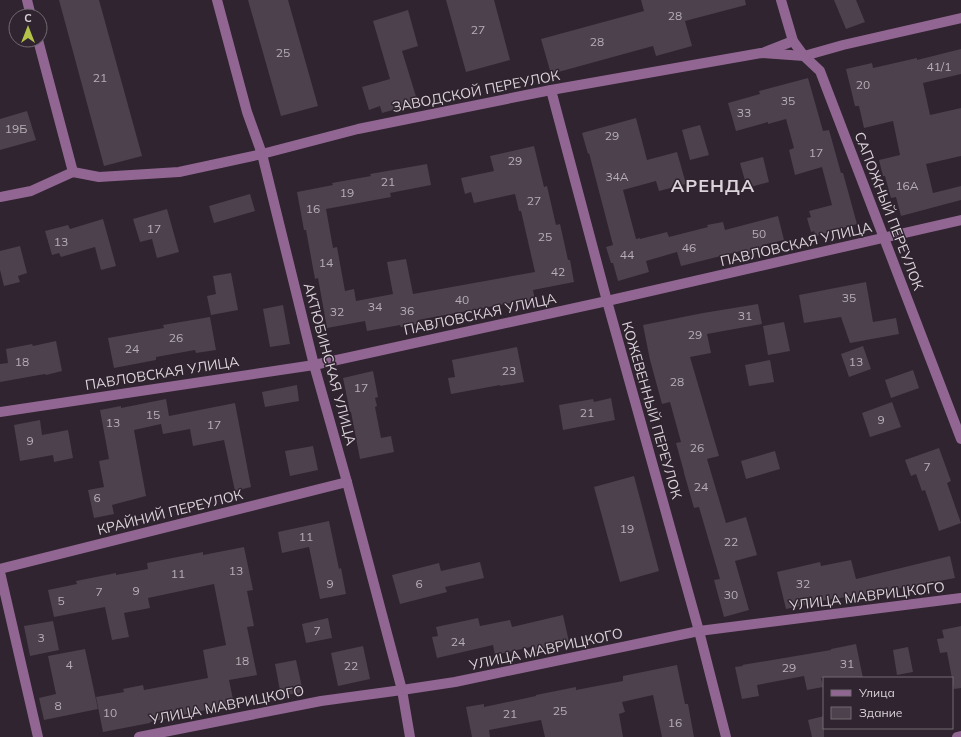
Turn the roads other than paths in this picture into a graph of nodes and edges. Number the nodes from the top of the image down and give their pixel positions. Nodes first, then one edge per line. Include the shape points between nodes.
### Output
1 (217, 0) edge
2 (781, 0) edge
3 (961, 18) edge
4 (794, 41) junction
5 (40, 48) edge
6 (761, 53) junction
7 (804, 56) junction
8 (551, 90) junction
9 (262, 154) junction
10 (73, 172) junction
11 (0, 197) edge
12 (961, 220) edge
13 (884, 239) junction
14 (608, 301) junction
15 (314, 365) junction
16 (0, 412) edge
17 (961, 439) edge
18 (347, 482) junction
19 (0, 569) edge
20 (0, 572) edge
21 (961, 598) edge
22 (699, 631) junction
23 (402, 690) junction
24 (961, 736) edge
25 (38, 737) edge
26 (139, 737) edge
27 (410, 737) edge
28 (726, 737) edge
29 (957, 737) edge

1 - 9 street, АКТЮБИНСКАЯ УЛИЦА via 247,112
2 - 4 street, САПОЖНЫЙ ПЕРЕУЛОК
3 - 7 street, ЗАВОДСКОЙ ПЕРЕУЛОК
4 - 6 street
4 - 7 street, САПОЖНЫЙ ПЕРЕУЛОК
5 - 10 street
6 - 7 street, ЗАВОДСКОЙ ПЕРЕУЛОК
6 - 8 street, ЗАВОДСКОЙ ПЕРЕУЛОК
7 - 13 street, САПОЖНЫЙ ПЕРЕУЛОК via 820,71
8 - 9 street, ЗАВОДСКОЙ ПЕРЕУЛОК via 358,129
8 - 14 street, КОЖЕВЕННЫЙ ПЕРЕУЛОК
9 - 10 street, ЗАВОДСКОЙ ПЕРЕУЛОК via 179,172 99,177
9 - 15 street, АКТЮБИНСКАЯ УЛИЦА
10 - 11 street via 31,191
12 - 13 street, ПАВЛОВСКАЯ УЛИЦА
13 - 14 street, ПАВЛОВСКАЯ УЛИЦА
13 - 17 street, САПОЖНЫЙ ПЕРЕУЛОК
14 - 15 street, ПАВЛОВСКАЯ УЛИЦА
14 - 22 street, КОЖЕВЕННЫЙ ПЕРЕУЛОК
15 - 16 street, ПАВЛОВСКАЯ УЛИЦА
15 - 18 street, АКТЮБИНСКАЯ УЛИЦА
18 - 19 street, КРАЙНИЙ ПЕРЕУЛОК
18 - 23 street, АКТЮБИНСКАЯ УЛИЦА
20 - 25 street
21 - 22 street, УЛИЦА МАВРИЦКОГО
22 - 23 street, УЛИЦА МАВРИЦКОГО via 455,682
22 - 28 street, КОЖЕВЕННЫЙ ПЕРЕУЛОК
23 - 26 street, УЛИЦА МАВРИЦКОГО via 321,701
23 - 27 street, АКТЮБИНСКАЯ УЛИЦА
24 - 29 street

